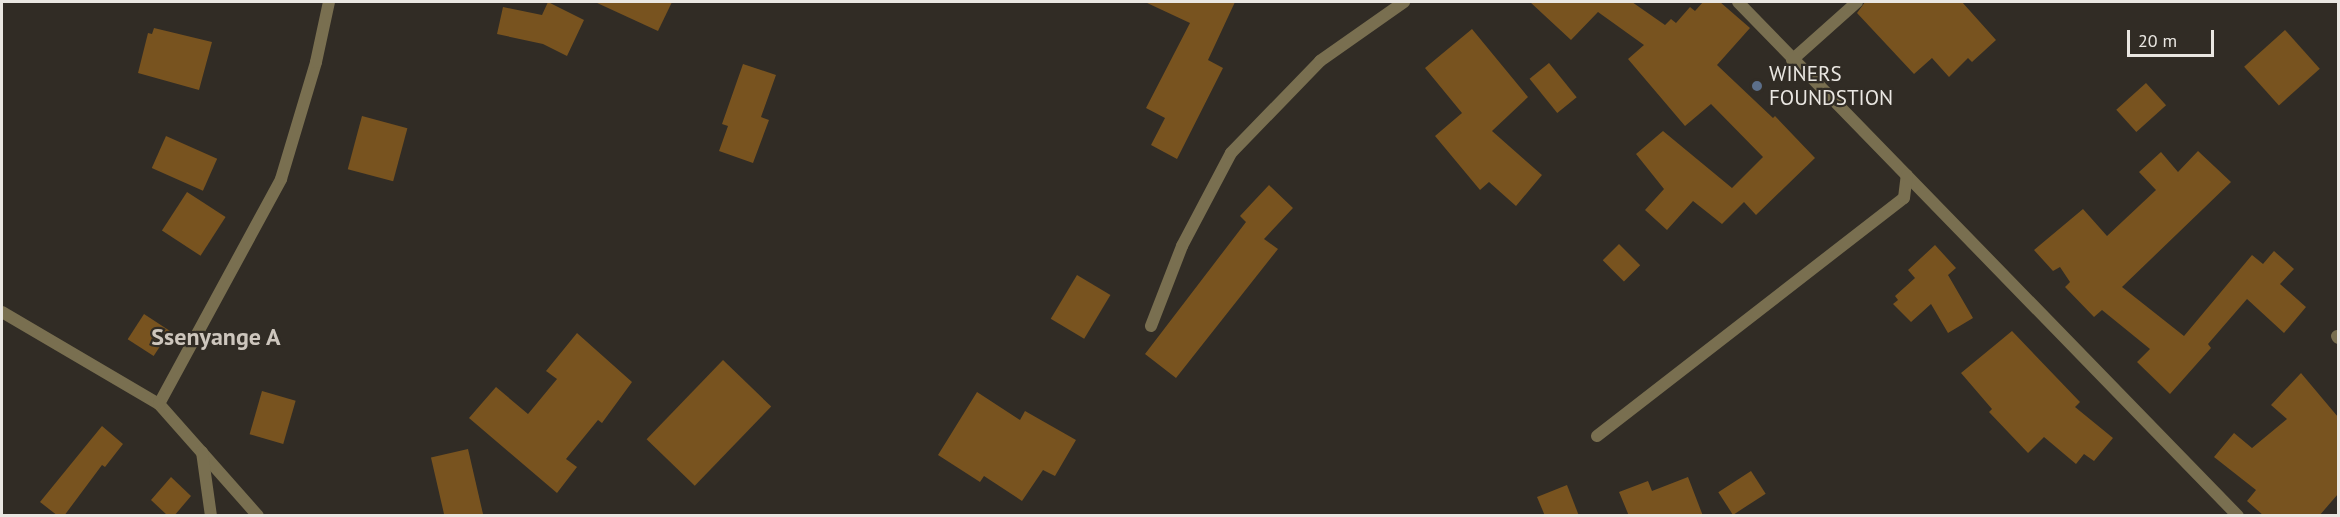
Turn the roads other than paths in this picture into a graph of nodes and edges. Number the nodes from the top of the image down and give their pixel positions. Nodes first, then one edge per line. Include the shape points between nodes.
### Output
1 (329, 2) edge
2 (1404, 2) edge
3 (1738, 2) edge
4 (1857, 2) edge
5 (1792, 60) junction
6 (1907, 175) junction
7 (2, 312) edge
8 (1151, 326) dead end
9 (159, 404) junction
10 (1597, 436) dead end
11 (202, 452) junction
12 (253, 513) edge
13 (211, 516) edge
14 (2238, 516) edge

1 - 9 street via 316,62 281,178
2 - 8 street via 1320,61 1231,153 1182,246
3 - 5 street
4 - 5 street
5 - 6 street
6 - 10 street via 1904,198
6 - 14 street
7 - 9 street
9 - 11 street
11 - 12 street
11 - 13 street

